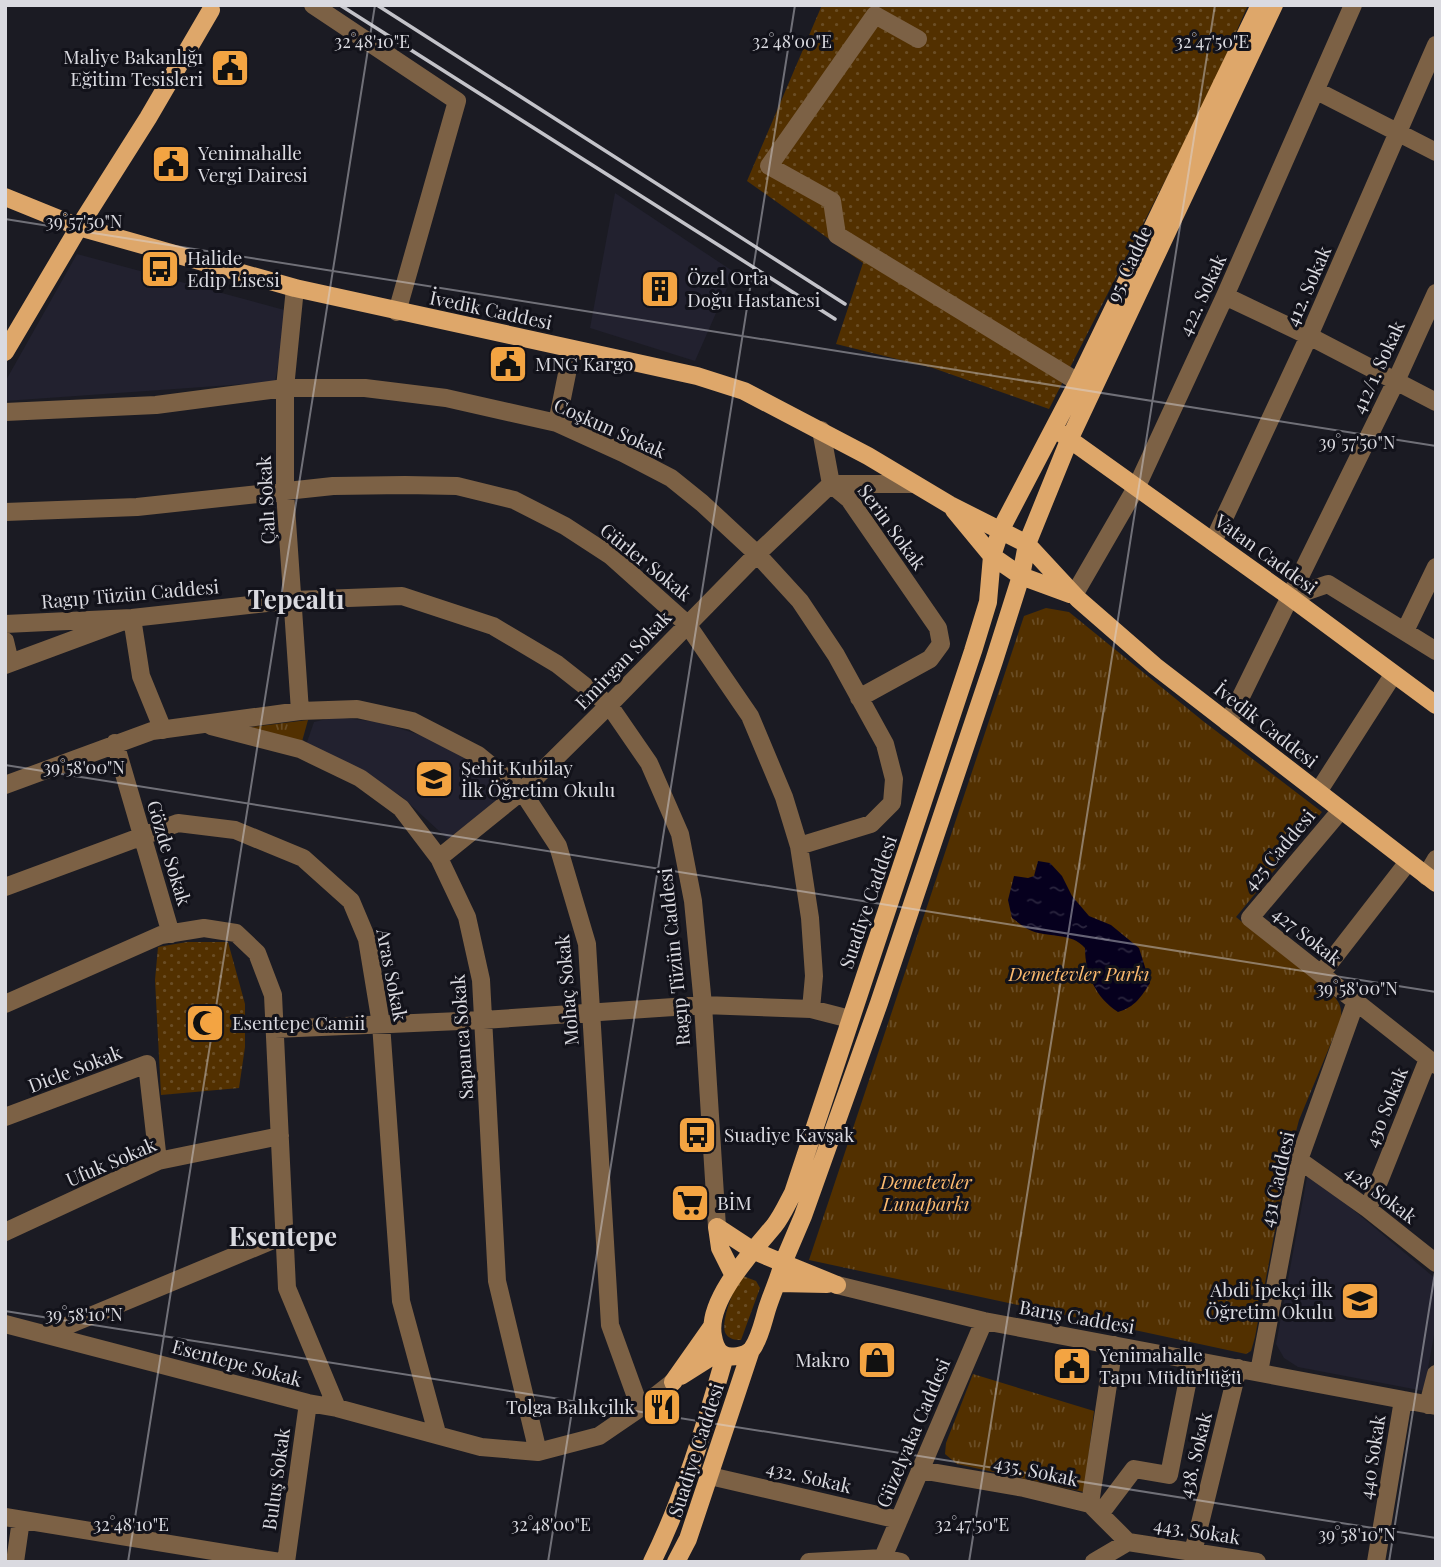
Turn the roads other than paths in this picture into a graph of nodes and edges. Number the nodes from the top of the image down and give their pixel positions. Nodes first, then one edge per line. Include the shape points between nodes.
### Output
1 (313, 5) edge
2 (1260, 5) edge
3 (1274, 5) edge
4 (1353, 5) edge
5 (211, 10) dead end
6 (919, 39) dead end
7 (1436, 45) edge
8 (1317, 91) junction
9 (1398, 132) junction
10 (1436, 152) edge
11 (5, 197) edge
12 (79, 227) junction
13 (295, 288) junction
14 (1436, 293) edge
15 (1225, 296) junction
16 (397, 312) junction
17 (1310, 336) junction
18 (8, 343) edge
19 (572, 349) junction
20 (1396, 381) junction
21 (1079, 382) junction
22 (285, 388) junction
23 (1436, 402) edge
24 (5, 412) edge
25 (557, 423) junction
26 (1054, 429) junction
27 (821, 430) junction
28 (1070, 439) junction
29 (831, 484) junction
30 (914, 484) junction
31 (1137, 486) junction
32 (285, 492) junction
33 (950, 505) junction
34 (5, 512) edge
35 (1001, 529) junction
36 (1213, 542) junction
37 (1027, 544) junction
38 (757, 554) junction
39 (992, 556) junction
40 (1436, 567) edge
41 (1021, 576) junction
42 (1074, 595) junction
43 (1290, 597) junction
44 (294, 600) junction
45 (132, 618) junction
46 (5, 624) edge
47 (687, 624) junction
48 (1405, 631) junction
49 (5, 641) edge
50 (1436, 651) edge
51 (8, 664) edge
52 (1393, 675) junction
53 (859, 698) junction
54 (609, 705) junction
55 (1436, 705) edge
56 (300, 711) junction
57 (1228, 723) junction
58 (205, 725) junction
59 (163, 730) junction
60 (115, 743) junction
61 (5, 785) edge
62 (522, 790) junction
63 (1318, 792) junction
64 (892, 803) junction
65 (922, 808) junction
66 (1340, 810) junction
67 (141, 837) junction
68 (799, 846) junction
69 (439, 858) junction
70 (1436, 859) edge
71 (1408, 862) junction
72 (1431, 880) edge
73 (5, 887) edge
74 (1250, 918) joint
75 (171, 934) junction
76 (1321, 974) junction
77 (1356, 1001) junction
78 (5, 1004) edge
79 (702, 1005) junction
80 (811, 1009) junction
81 (591, 1013) junction
82 (850, 1019) junction
83 (483, 1020) junction
84 (381, 1024) junction
85 (275, 1029) junction
86 (1432, 1062) edge
87 (5, 1117) edge
88 (280, 1136) junction
89 (1299, 1160) junction
90 (158, 1161) junction
91 (1368, 1209) junction
92 (718, 1227) junction
93 (5, 1232) edge
94 (285, 1235) junction
95 (752, 1250) junction
96 (783, 1263) junction
97 (1436, 1263) edge
98 (733, 1274) junction
99 (778, 1283) junction
100 (837, 1284) junction
101 (984, 1321) junction
102 (5, 1324) edge
103 (711, 1328) junction
104 (47, 1334) junction
105 (1114, 1345) junction
106 (751, 1350) junction
107 (722, 1354) junction
108 (1192, 1359) junction
109 (1238, 1368) junction
110 (1259, 1372) junction
111 (1436, 1374) edge
112 (673, 1382) junction
113 (1403, 1400) junction
114 (308, 1403) junction
115 (1432, 1406) edge
116 (337, 1408) junction
117 (640, 1408) junction
118 (437, 1433) junction
119 (538, 1452) junction
120 (920, 1470) junction
121 (710, 1476) junction
122 (1095, 1509) junction
123 (13, 1518) edge
124 (899, 1520) junction
125 (1128, 1542) junction
126 (1193, 1552) junction
127 (888, 1560) edge
128 (15, 1562) edge
129 (280, 1562) edge
130 (286, 1562) edge
131 (652, 1562) edge
132 (676, 1562) edge
133 (809, 1562) edge
134 (1094, 1562) edge
135 (1257, 1562) edge
136 (1376, 1562) edge

1 - 16 street via 457,101
2 - 21 main road, 95. Cadde
3 - 28 main road, 95. Cadde
4 - 8 street, 422. Sokak
5 - 12 main road
6 - 21 street via 875,15 769,166 832,201 837,235
7 - 9 street, 412. Sokak
8 - 9 street
8 - 15 street, 422. Sokak
9 - 10 street
9 - 17 street, 412. Sokak
11 - 12 main road, İvedik Caddesi
12 - 13 main road, İvedik Caddesi
12 - 18 main road
13 - 16 main road, İvedik Caddesi
13 - 22 street, Çalı Sokak
14 - 20 street, 412/1. Sokak
15 - 17 street
15 - 31 street, 422. Sokak
16 - 19 main road, İvedik Caddesi
17 - 20 street
17 - 36 street, 412. Sokak
19 - 25 street
19 - 27 main road, İvedik Caddesi via 715,381
20 - 23 street
20 - 43 street, 412/1. Sokak
21 - 26 main road, 95. Cadde
22 - 24 street, Coşkun Sokak via 156,405
22 - 25 street, Coşkun Sokak via 365,388 446,398
22 - 32 street, Çalı Sokak
25 - 38 street, Coşkun Sokak via 671,478
26 - 28 main road, Vatan Caddesi
26 - 35 main road, 95. Cadde
27 - 29 street, Serin Sokak
27 - 30 main road, İvedik Caddesi
28 - 31 main road, Vatan Caddesi
28 - 37 main road, 95. Cadde
29 - 30 street
29 - 38 street, Emirgan Sokak
29 - 53 street, Serin Sokak via 864,520 938,628 941,644 930,659
30 - 33 main road, İvedik Caddesi
31 - 36 main road, Vatan Caddesi
31 - 42 street, 422. Sokak
32 - 34 street, Gürler Sokak via 137,507
32 - 44 street, Çalı Sokak
32 - 47 street, Gürler Sokak via 333,486 457,486 514,500 611,556
33 - 35 main road, İvedik Caddesi
33 - 39 main road, İvedik Caddesi
35 - 37 main road, İvedik Caddesi
35 - 39 main road
36 - 43 main road, Vatan Caddesi
37 - 41 main road
37 - 42 main road, İvedik Caddesi
38 - 47 street, Emirgan Sokak
38 - 53 street, Coşkun Sokak via 800,601
39 - 41 main road, İvedik Caddesi
39 - 65 main road, Suadiye Caddesi via 988,603
40 - 48 street
41 - 42 main road, İvedik Caddesi
41 - 96 main road, Suadiye Caddesi via 879,1003
42 - 57 main road, İvedik Caddesi
43 - 48 street via 1328,584
43 - 52 main road, Vatan Caddesi
43 - 57 street, 412/1. Sokak
44 - 45 street, Ragıp Tüzün Caddesi
44 - 54 street, Ragıp Tüzün Caddesi via 402,596 493,626 557,664
44 - 56 street, Çalı Sokak
45 - 46 street, Ragıp Tüzün Caddesi
45 - 51 street
45 - 59 street via 141,676
47 - 54 street, Emirgan Sokak
47 - 68 street, Gürler Sokak via 750,716
48 - 50 street
49 - 51 street
52 - 55 main road, Vatan Caddesi
52 - 63 street
53 - 64 street, Coşkun Sokak via 885,744 894,779
54 - 62 street, Emirgan Sokak
54 - 79 street, Ragıp Tüzün Caddesi via 649,763 680,834 693,901
56 - 58 street, Mohaç Sokak
56 - 62 street, Mohaç Sokak via 357,709 412,721 478,755
57 - 63 main road, İvedik Caddesi
58 - 59 street, Mohaç Sokak
58 - 69 street, Sapanca Sokak via 300,749 360,778 401,808
59 - 60 street, Mohaç Sokak
60 - 61 street, Mohaç Sokak
60 - 67 street, Gözde Sokak
62 - 69 street, Emirgan Sokak
62 - 81 street, Mohaç Sokak via 558,846 587,943
63 - 66 main road, İvedik Caddesi
64 - 65 street
64 - 68 street via 871,824
65 - 82 main road, Suadiye Caddesi
66 - 71 main road, İvedik Caddesi
66 - 74 street, 425 Caddesi
67 - 73 street, Aras Sokak
67 - 75 street, Gözde Sokak
67 - 84 street, Aras Sokak via 178,823 235,830 303,858 351,901 367,939
68 - 80 street, Gürler Sokak via 810,918
69 - 83 street, Sapanca Sokak via 467,917 481,980
70 - 72 street
71 - 72 main road, İvedik Caddesi
71 - 76 street
74 - 76 street, 427 Sokak
75 - 78 street
75 - 85 street via 204,928 236,933 257,953 273,995
76 - 77 street, 427 Sokak
77 - 86 street, 427 Sokak
77 - 89 street, 431 Caddesi
79 - 80 street
79 - 81 street
79 - 92 street, Ragıp Tüzün Caddesi
80 - 82 street
81 - 83 street
81 - 117 street, Mohaç Sokak via 610,1325
82 - 95 main road, Suadiye Caddesi via 793,1193 776,1223
83 - 84 street
83 - 119 street, Sapanca Sokak via 497,1281
84 - 85 street
84 - 118 street, Aras Sokak via 401,1301
85 - 88 street
86 - 91 street, 430 Sokak
87 - 90 street, Dicle Sokak via 147,1064
88 - 90 street, Ufuk Sokak
88 - 94 street
89 - 91 street, 428 Sokak
89 - 110 street, 431 Caddesi
90 - 93 street, Ufuk Sokak
91 - 97 street, 428 Sokak
92 - 95 main road
92 - 98 main road, Ragıp Tüzün Caddesi via 720,1248
94 - 104 street
94 - 116 street via 287,1288
95 - 96 main road
95 - 98 main road, Suadiye Caddesi
96 - 99 main road, Suadiye Caddesi
96 - 100 main road, Barış Caddesi
98 - 103 main road, Suadiye Caddesi
99 - 100 main road, Barış Caddesi
99 - 106 main road, Suadiye Caddesi
100 - 101 street, Barış Caddesi
101 - 105 street, Barış Caddesi
101 - 120 street, Güzelyaka Caddesi
102 - 104 street, Esentepe Sokak
103 - 107 main road
103 - 112 main road
104 - 114 street, Esentepe Sokak
105 - 108 street, Barış Caddesi
105 - 122 street
106 - 107 main road
106 - 121 main road, Suadiye Caddesi
107 - 112 main road
107 - 131 main road, Suadiye Caddesi via 706,1422
108 - 109 street, Barış Caddesi
108 - 122 street via 1169,1475 1135,1468
109 - 110 street, Barış Caddesi
109 - 126 street, 438. Sokak
110 - 113 street, Barış Caddesi
111 - 115 street
112 - 117 street
113 - 115 street, Barış Caddesi
113 - 136 street, 440 Sokak
114 - 116 street, Esentepe Sokak
114 - 130 street, Buluş Sokak
116 - 118 street
117 - 119 street via 599,1436
118 - 119 street via 481,1447
120 - 122 street, 435. Sokak via 1024,1488
120 - 124 street, Güzelyaka Caddesi
121 - 124 street, 432. Sokak
121 - 132 main road, Suadiye Caddesi
122 - 125 street
123 - 128 street
123 - 129 street
124 - 127 street, Güzelyaka Caddesi
125 - 126 street, 443. Sokak
125 - 134 street, 443. Sokak
126 - 135 street, 443. Sokak
127 - 133 street

